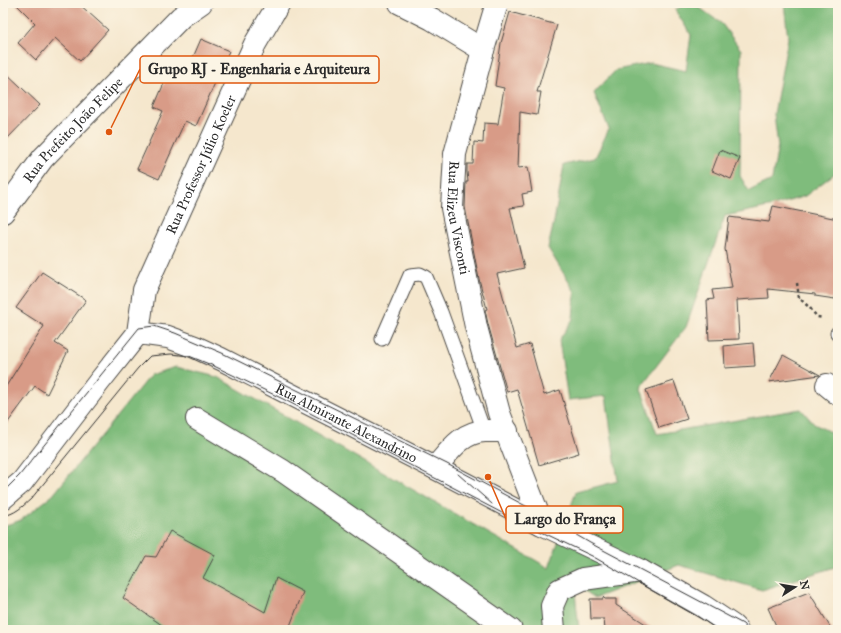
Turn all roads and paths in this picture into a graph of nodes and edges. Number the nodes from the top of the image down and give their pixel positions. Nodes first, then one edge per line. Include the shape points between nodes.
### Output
1 (201, 3) edge
2 (279, 3) edge
3 (400, 3) edge
4 (497, 3) edge
5 (483, 50) junction
6 (3, 212) edge
7 (797, 283) dead end
8 (828, 316) dead end
9 (138, 333) junction
10 (382, 339) dead end
11 (197, 419) dead end
12 (484, 431) junction
13 (507, 431) junction
14 (436, 468) junction
15 (3, 498) edge
16 (542, 524) junction
17 (641, 571) junction
18 (511, 630) edge
19 (554, 630) edge
20 (737, 630) edge

1 - 6 street, Rua Prefeito João Felipe via 181,17 43,158
2 - 9 street, Rua Professor Júlio Koeler via 256,44 144,290
3 - 5 street
4 - 5 street, Rua Elizeu Visconti
5 - 13 street, Rua Elizeu Visconti via 455,154 452,208 476,327 499,412
7 - 8 path via 799,298 817,317
9 - 14 street, Rua Almirante Alexandrino via 168,337 195,347
9 - 15 street via 22,482
10 - 12 lane via 410,275 420,274 426,277
11 - 18 street via 284,471
12 - 13 street
12 - 14 street via 455,444
13 - 16 street, Rua Elizeu Visconti
14 - 16 street, Rua Almirante Alexandrino
16 - 17 street, Rua Almirante Alexandrino
17 - 19 street via 583,579 559,590 552,606
17 - 20 street, Rua Almirante Alexandrino via 703,606

